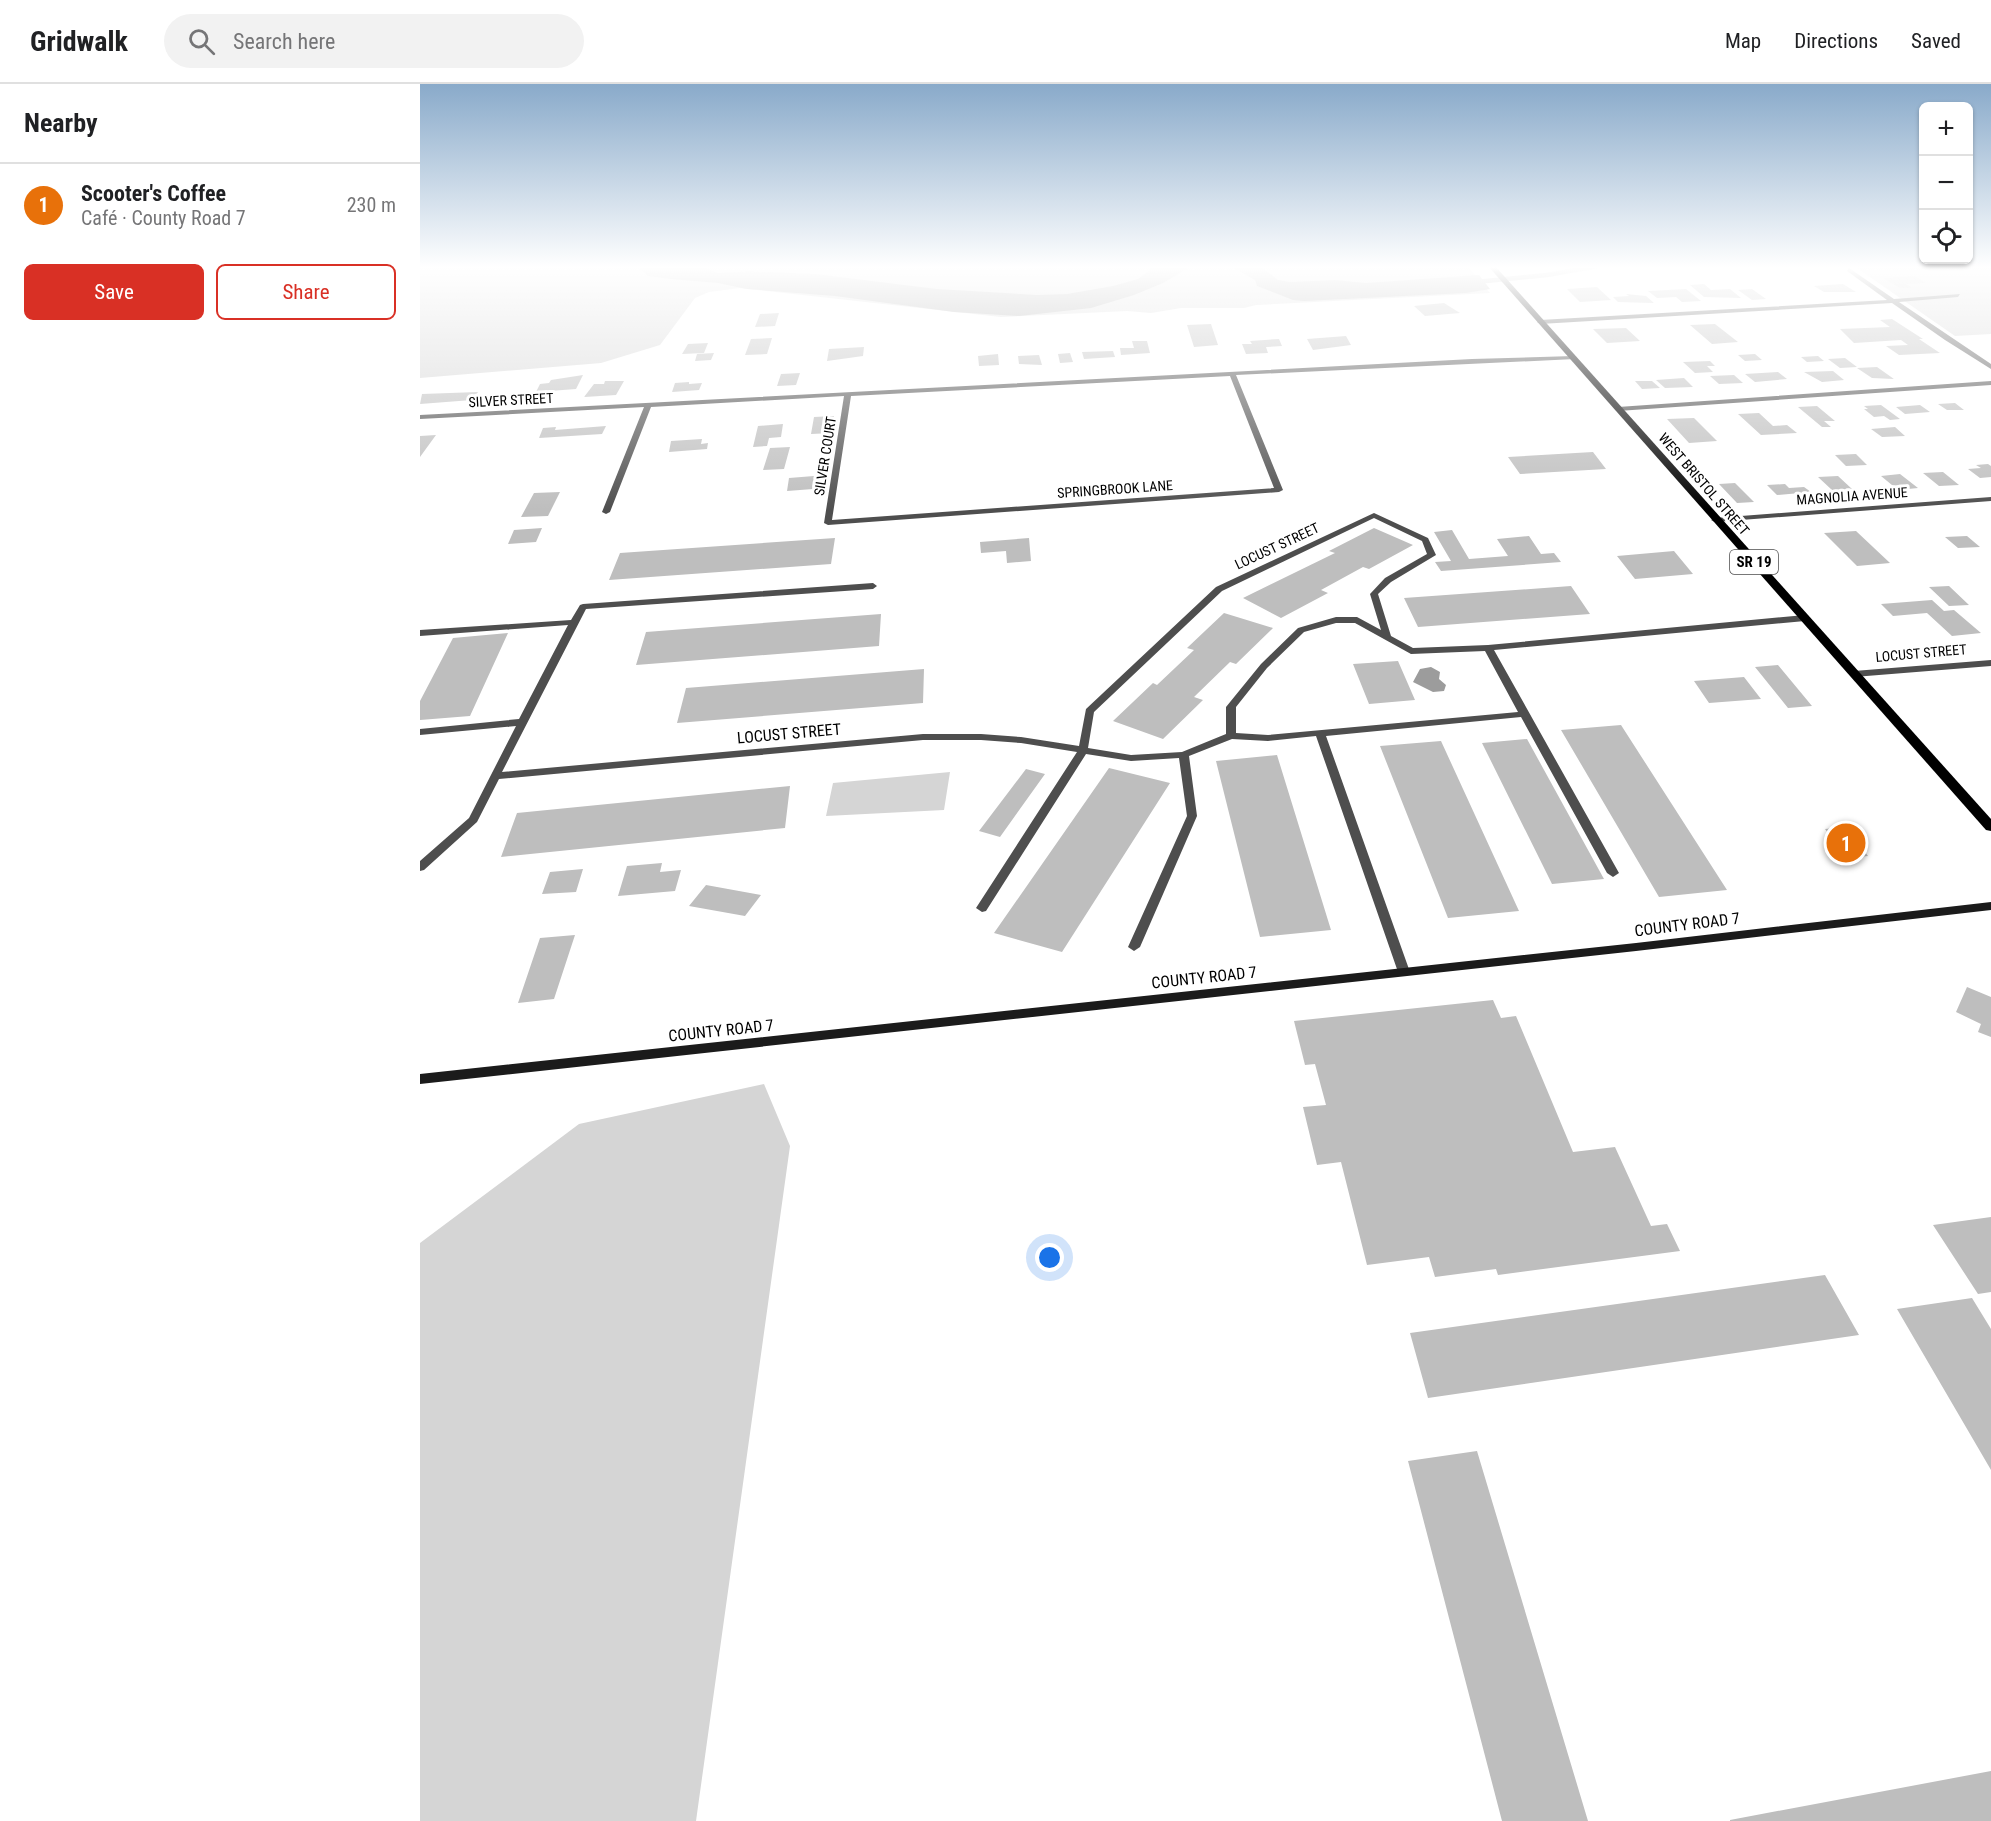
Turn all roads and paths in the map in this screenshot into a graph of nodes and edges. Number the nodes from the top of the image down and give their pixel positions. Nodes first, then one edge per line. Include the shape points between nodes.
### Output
1 (1563, 347) edge
2 (1961, 347) edge
3 (1573, 358) junction
4 (1991, 367) edge
5 (1233, 375) junction
6 (1991, 383) edge
7 (848, 393) junction
8 (648, 405) junction
9 (1618, 409) junction
10 (420, 417) edge
11 (1991, 499) edge
12 (606, 512) dead end
13 (1715, 520) junction
14 (828, 523) joint
15 (873, 586) dead end
16 (1805, 618) junction
17 (574, 622) junction
18 (420, 633) edge
19 (1387, 636) junction
20 (1488, 648) junction
21 (1991, 663) edge
22 (1854, 674) junction
23 (1524, 714) junction
24 (524, 722) junction
25 (420, 732) edge
26 (1320, 734) junction
27 (1231, 736) junction
28 (1083, 751) junction
29 (1184, 754) junction
30 (497, 776) junction
31 (1991, 827) edge
32 (420, 867) edge
33 (1612, 873) dead end
34 (1991, 906) edge
35 (982, 908) dead end
36 (1134, 947) dead end
37 (1404, 972) junction
38 (420, 1079) edge

1 - 3 main road, WEST BRISTOL STREET / SR 19
2 - 4 street
3 - 5 street, SILVER STREET
3 - 9 main road, WEST BRISTOL STREET / SR 19
5 - 7 street, SILVER STREET
5 - 14 street, SPRINGBROOK LANE via 1279,490
6 - 9 street
7 - 8 street, SILVER STREET
7 - 14 street, SILVER COURT
8 - 10 street, SILVER STREET
8 - 12 street
9 - 13 main road, WEST BRISTOL STREET / SR 19
11 - 13 street, MAGNOLIA AVENUE
13 - 16 main road, WEST BRISTOL STREET / SR 19
15 - 17 street via 583,608
16 - 20 street
16 - 22 main road, WEST BRISTOL STREET / SR 19
17 - 18 street
17 - 24 street
19 - 20 street via 1411,651
19 - 27 street via 1358,620 1336,620 1301,630 1264,666 1231,707
19 - 28 street, LOCUST STREET via 1374,594 1388,579 1432,555 1425,540 1374,516 1219,590 1089,711
20 - 23 street
21 - 22 street, LOCUST STREET
22 - 31 main road, WEST BRISTOL STREET / SR 19
23 - 26 street, LOCUST STREET
23 - 33 street
24 - 25 street
24 - 30 street
26 - 27 street, LOCUST STREET
26 - 37 street
27 - 29 street, LOCUST STREET
28 - 29 street, LOCUST STREET via 1131,758
28 - 30 street, LOCUST STREET via 981,737 923,737
28 - 35 street, LOCUST STREET
29 - 36 street via 1192,816
30 - 32 street via 473,820
34 - 37 street, COUNTY ROAD 7
37 - 38 street, COUNTY ROAD 7

